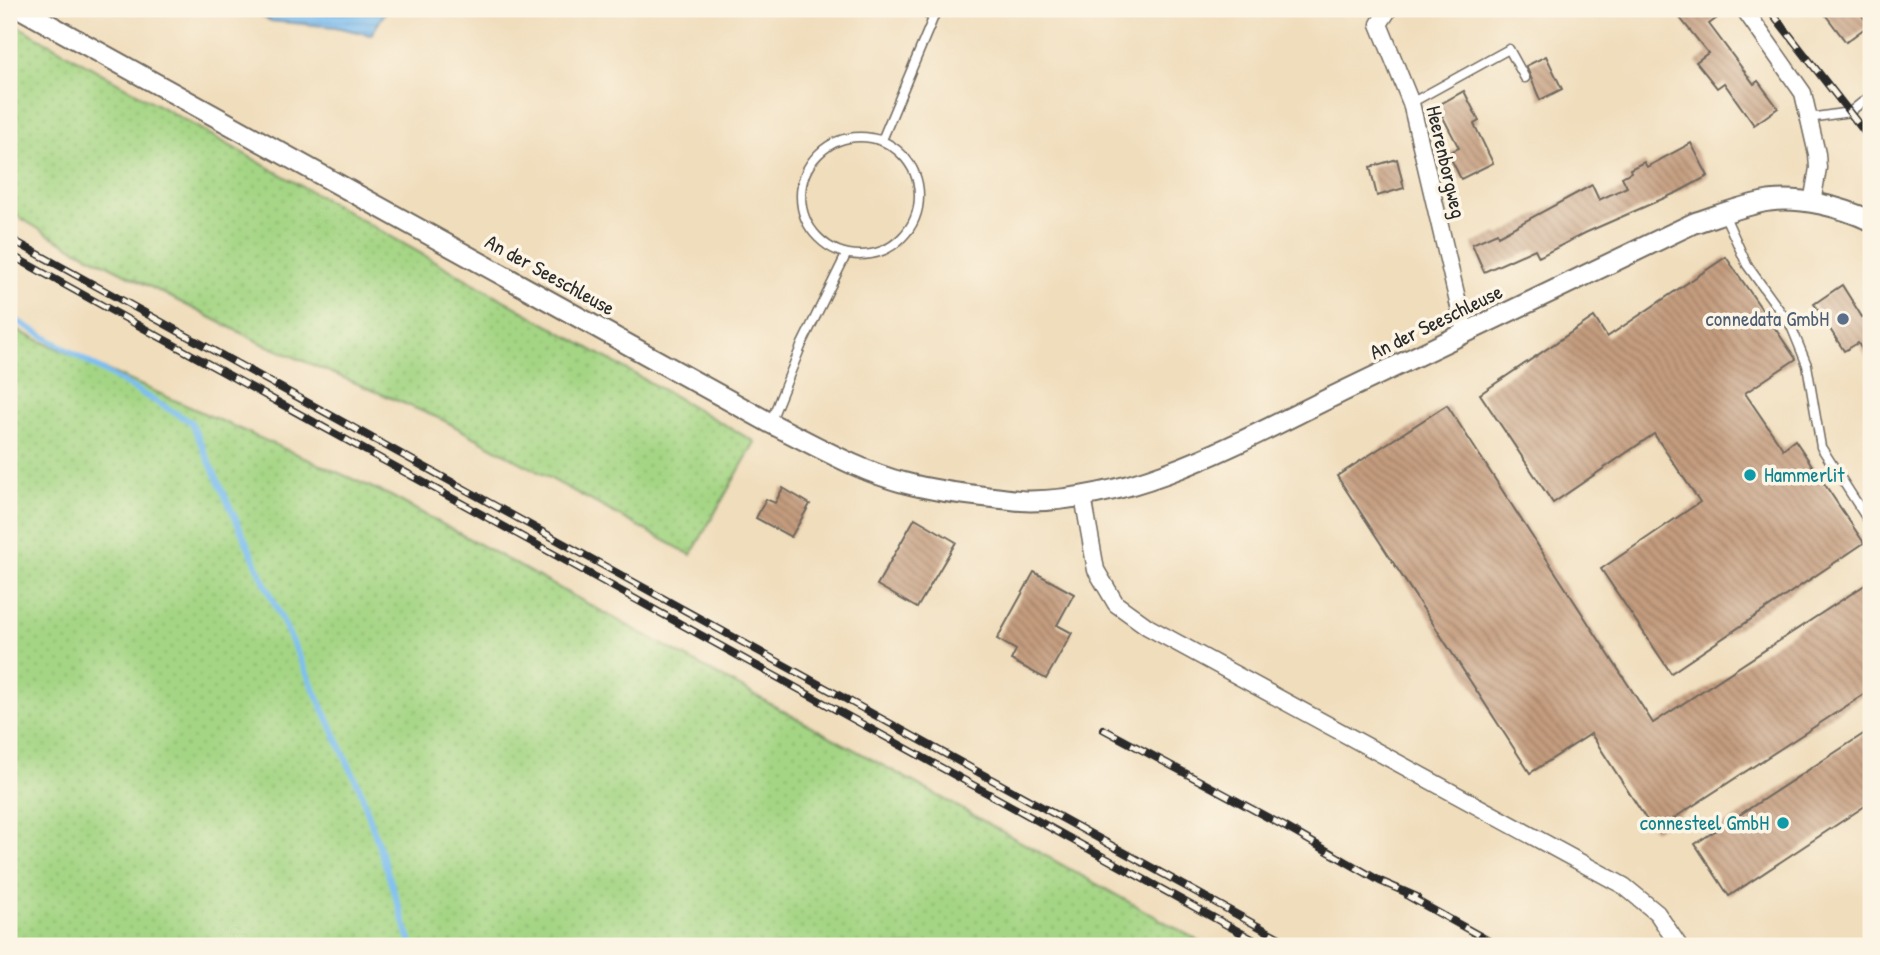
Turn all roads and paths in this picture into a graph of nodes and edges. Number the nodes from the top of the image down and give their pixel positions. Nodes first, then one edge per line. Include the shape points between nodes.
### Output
1 (21, 9) edge
2 (916, 9) edge
3 (1389, 9) edge
4 (1744, 9) edge
5 (935, 13) edge
6 (1525, 78) dead end
7 (1871, 95) edge
8 (1411, 103) junction
9 (1809, 117) junction
10 (883, 140) junction
11 (1812, 203) junction
12 (1724, 214) junction
13 (1871, 221) edge
14 (846, 255) junction
15 (1465, 332) junction
16 (769, 423) junction
17 (1083, 496) junction
18 (1871, 525) edge
19 (1679, 946) edge

1 - 16 street, An der Seeschleuse
2 - 5 lane
3 - 8 street, Heerenborgweg via 1379,23
4 - 9 street via 1803,93
5 - 10 lane
6 - 8 lane via 1509,49
7 - 9 lane via 1850,112
8 - 15 street, Heerenborgweg
9 - 11 street via 1818,168
10 - 14 lane via 909,161 919,186 918,214 903,239 885,251
10 - 14 lane via 852,137 828,145 810,164 800,193 803,215 814,235
11 - 12 street, An der Seeschleuse via 1770,201
11 - 13 street, An der Seeschleuse
12 - 15 street, An der Seeschleuse via 1695,223
12 - 18 lane via 1747,265 1791,326 1807,365 1821,447
14 - 16 lane
15 - 17 street, An der Seeschleuse via 1198,461
16 - 17 street, An der Seeschleuse via 850,463 904,483 1029,501
17 - 19 street via 1096,570 1116,604 1148,627 1624,886 1657,913

